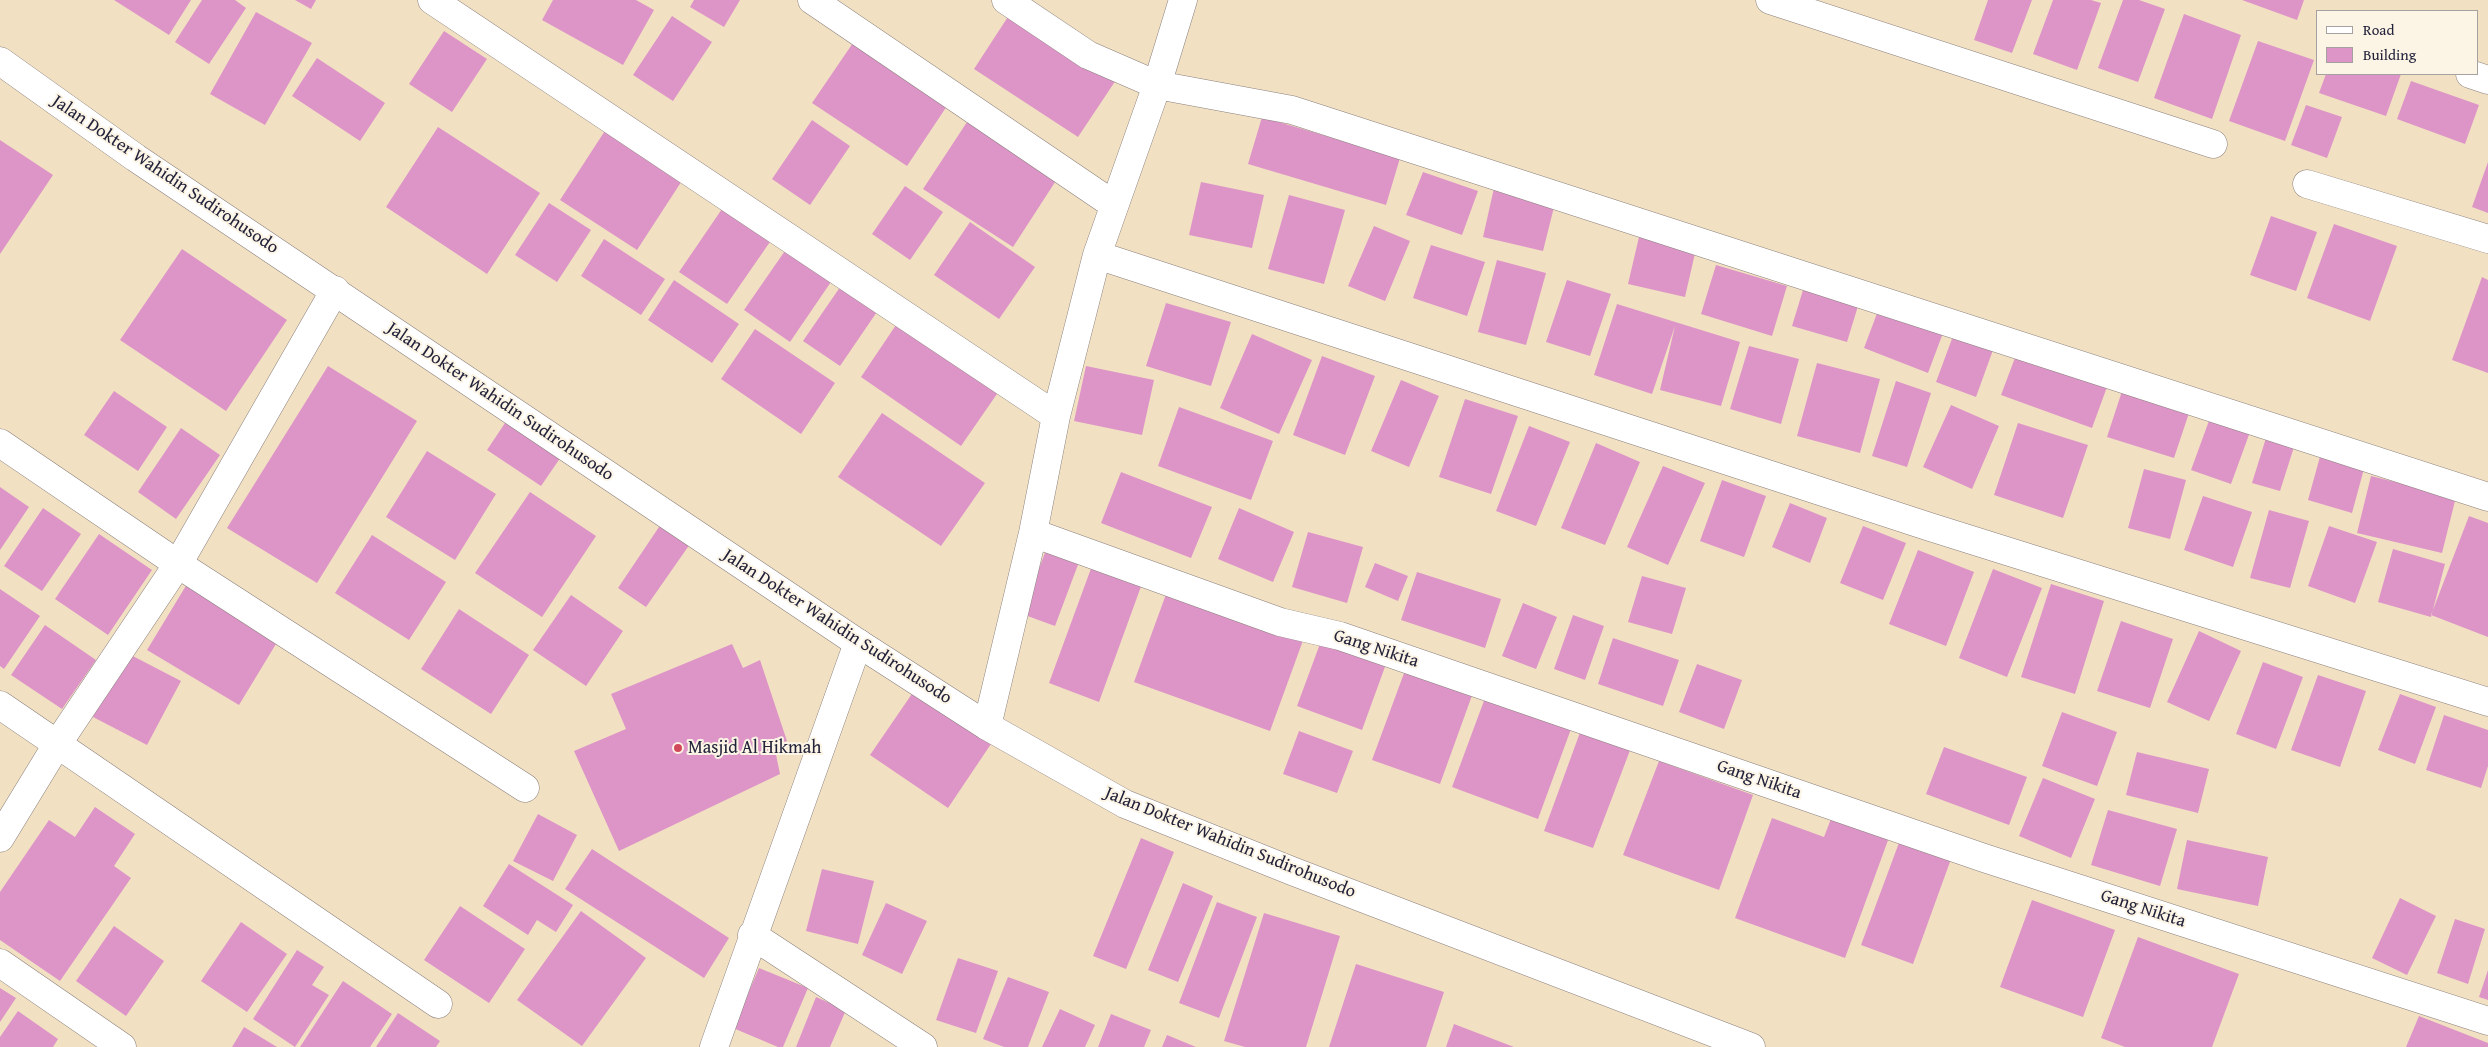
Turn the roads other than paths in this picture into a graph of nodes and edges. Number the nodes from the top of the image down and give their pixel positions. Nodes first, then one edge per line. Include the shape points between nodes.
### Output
1 (432, 0) edge
2 (812, 0) edge
3 (1006, 0) edge
4 (1183, 0) edge
5 (1770, 0) edge
6 (0, 61) edge
7 (2473, 75) edge
8 (2488, 80) edge
9 (1157, 84) junction
10 (2213, 144) dead end
11 (2308, 184) dead end
12 (1114, 205) junction
13 (2488, 239) edge
14 (1097, 256) junction
15 (335, 290) junction
16 (1056, 416) junction
17 (0, 442) edge
18 (2488, 497) edge
19 (1033, 533) junction
20 (178, 564) junction
21 (858, 643) junction
22 (2488, 702) edge
23 (0, 705) edge
24 (987, 726) junction
25 (58, 743) junction
26 (525, 788) dead end
27 (0, 838) edge
28 (752, 935) junction
29 (0, 963) edge
30 (438, 1004) dead end
31 (2488, 1021) edge
32 (122, 1047) edge
33 (714, 1047) edge
34 (923, 1047) edge
35 (1751, 1047) edge

1 - 16 street
2 - 12 street
3 - 9 street via 1088,55
4 - 9 street
5 - 10 street
6 - 15 street, Jalan Dokter Wahidin Sudirohusodo via 136,158
7 - 8 street
9 - 12 street
9 - 18 street via 1292,110
11 - 13 street
12 - 14 street
14 - 16 street
14 - 22 street via 1930,527
15 - 20 street
15 - 21 street, Jalan Dokter Wahidin Sudirohusodo
16 - 19 street
17 - 20 street
19 - 24 street
19 - 31 street, Gang Nikita via 1280,622 1340,636 1984,858
20 - 25 street
20 - 26 street
21 - 24 street, Jalan Dokter Wahidin Sudirohusodo
21 - 28 street
23 - 25 street
24 - 35 street, Jalan Dokter Wahidin Sudirohusodo via 1125,804
25 - 27 street
25 - 30 street
28 - 33 street
28 - 34 street
29 - 32 street

